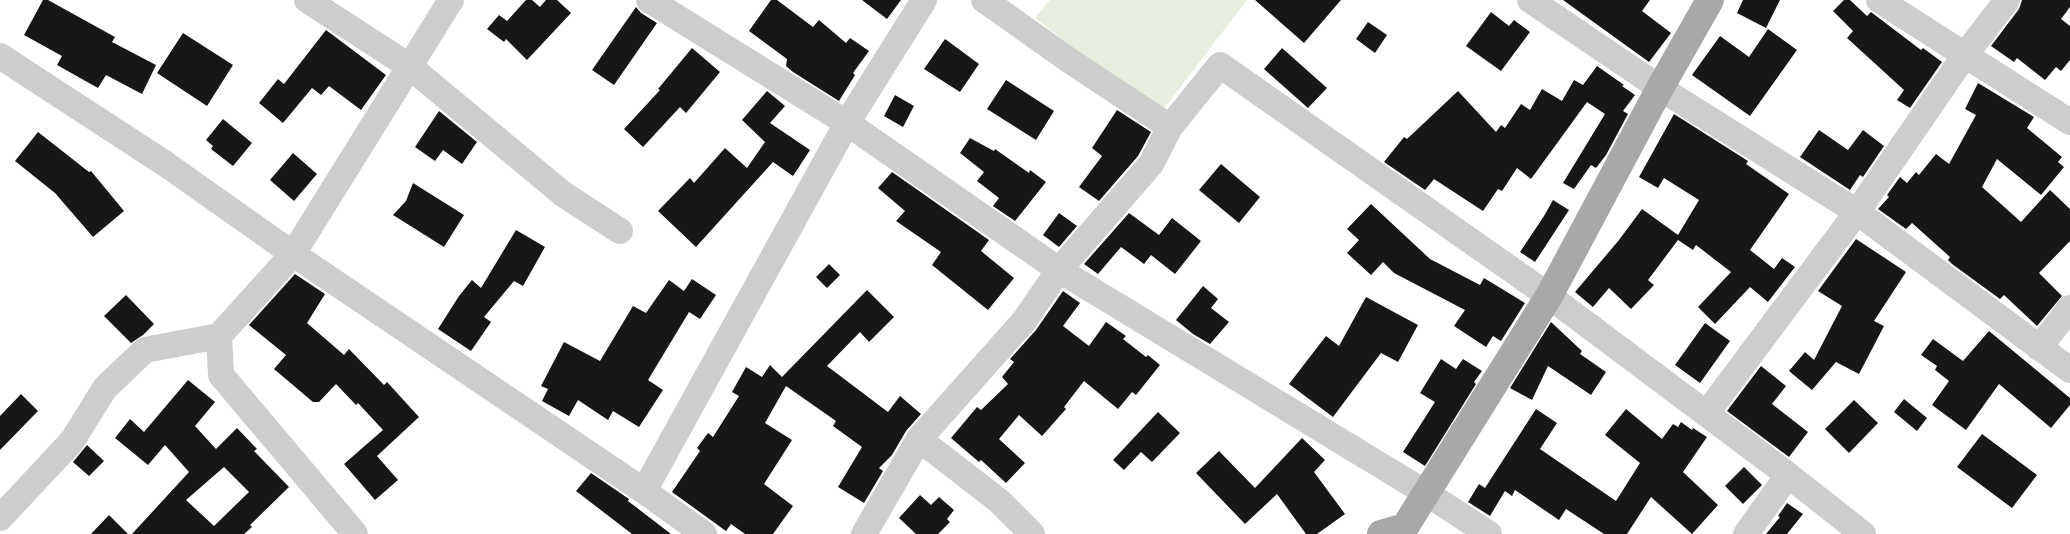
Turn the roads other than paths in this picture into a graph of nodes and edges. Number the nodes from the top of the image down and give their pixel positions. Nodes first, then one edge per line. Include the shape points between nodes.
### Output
1 (307, 0) edge
2 (452, 0) edge
3 (649, 0) edge
4 (924, 0) edge
5 (984, 0) edge
6 (1530, 0) edge
7 (1710, 0) edge
8 (1880, 0) edge
9 (2007, 0) edge
10 (1965, 55) junction
11 (0, 56) edge
12 (409, 66) junction
13 (1660, 88) junction
14 (2070, 122) edge
15 (847, 123) junction
16 (1170, 127) junction
17 (1857, 212) junction
18 (620, 231) dead end
19 (293, 254) junction
20 (1060, 270) junction
21 (1549, 296) junction
22 (2070, 308) edge
23 (220, 336) junction
24 (2039, 348) junction
25 (2070, 370) edge
26 (1706, 414) junction
27 (919, 439) junction
28 (1788, 475) junction
29 (644, 491) junction
30 (1426, 493) junction
31 (0, 518) edge
32 (1396, 532) edge
33 (355, 534) edge
34 (704, 534) edge
35 (864, 534) edge
36 (1032, 534) edge
37 (1489, 534) edge
38 (1746, 534) edge
39 (1863, 534) edge

1 - 12 street
2 - 12 street
3 - 15 street
4 - 15 street
5 - 16 street
6 - 13 street
7 - 13 main road
8 - 10 street
9 - 10 street
10 - 14 street
10 - 17 street
11 - 19 street via 167,164
12 - 18 street via 563,194
12 - 19 street
13 - 17 street
13 - 21 main road
15 - 20 street
15 - 29 street
16 - 20 street via 1151,164
16 - 21 street via 1220,65
17 - 24 street
17 - 26 street
19 - 23 street
19 - 29 street
20 - 27 street via 1024,321
20 - 30 street
21 - 26 street
21 - 30 main road
22 - 24 street
23 - 31 street via 145,350 105,388 72,441
23 - 33 street via 221,375
24 - 25 street
26 - 28 street
27 - 35 street
27 - 36 street via 999,501
28 - 38 street
28 - 39 street
29 - 34 street
30 - 32 main road
30 - 37 street

